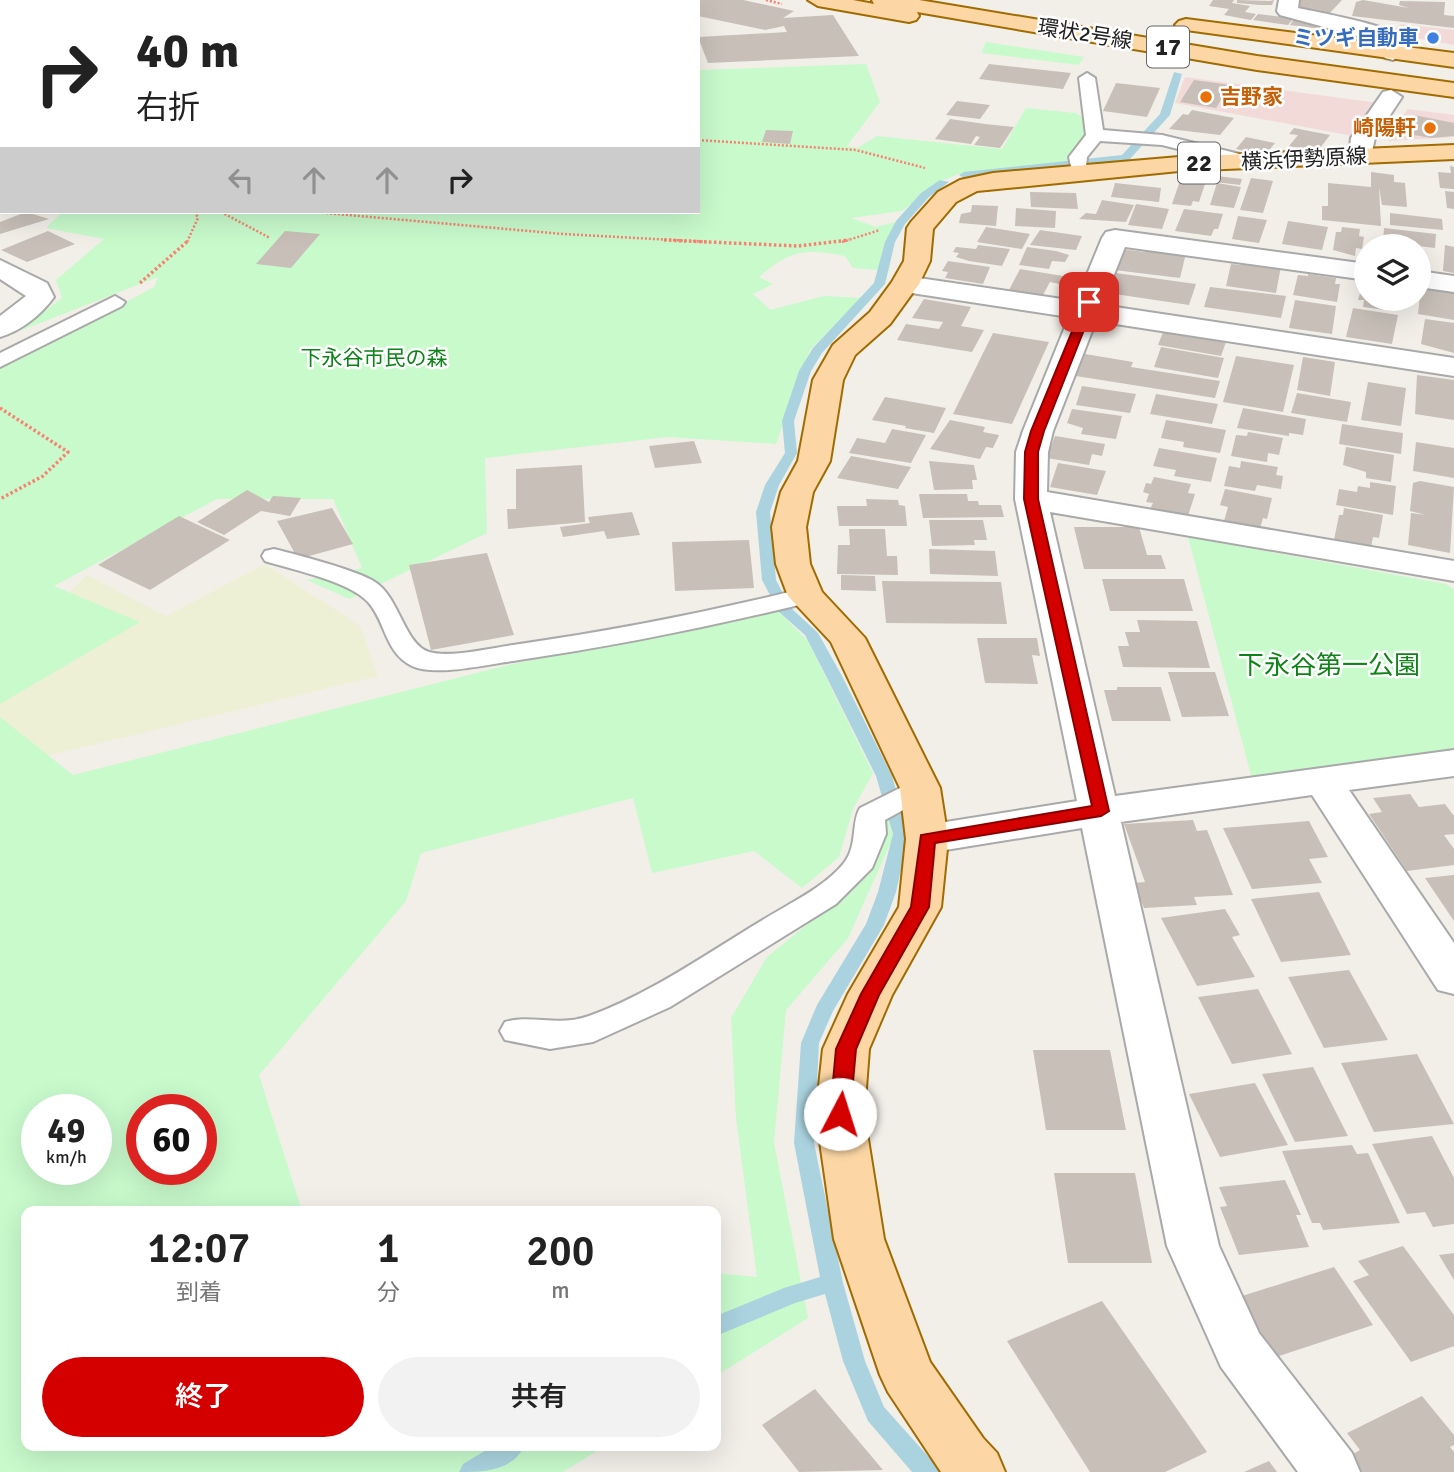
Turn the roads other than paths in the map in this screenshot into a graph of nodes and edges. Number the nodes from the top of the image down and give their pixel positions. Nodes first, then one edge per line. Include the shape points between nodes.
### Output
1 (818, 0) edge
2 (883, 0) edge
3 (967, 0) edge
4 (1289, 0) edge
5 (1169, 22) dead end
6 (1393, 53) junction
7 (1454, 60) edge
8 (1257, 63) junction
9 (1454, 71) edge
10 (1087, 78) dead end
11 (1454, 90) edge
12 (1391, 97) dead end
13 (1095, 135) junction
14 (1454, 152) edge
15 (1361, 155) junction
16 (1254, 163) junction
17 (1079, 172) junction
18 (0, 268) edge
19 (1354, 270) edge
20 (1431, 281) edge
21 (905, 284) junction
22 (1454, 284) edge
23 (115, 302) road end
24 (1086, 311) junction
25 (0, 328) edge
26 (0, 360) edge
27 (1454, 367) edge
28 (1031, 499) junction
29 (274, 556) dead end
30 (1454, 571) edge
31 (786, 600) junction
32 (1454, 763) edge
33 (1322, 780) junction
34 (900, 798) junction
35 (1101, 811) junction
36 (927, 839) junction
37 (1454, 978) edge
38 (517, 1031) dead end
39 (977, 1472) edge
40 (1332, 1472) edge

1 - 8 main road via 1095,46
2 - 8 main road, 環状2号線 / 17
3 - 9 main road, 環状2号線 / 17
4 - 6 street via 1287,11 1396,42
5 - 6 main road
6 - 7 main road
8 - 11 main road, 環状2号線 / 17
10 - 13 lane
12 - 15 street via 1363,138
13 - 16 lane via 1195,146
13 - 17 lane via 1078,157
14 - 15 main road, 横浜伊勢原線 / 22
15 - 16 main road, 横浜伊勢原線 / 22
16 - 17 main road, 横浜伊勢原線 / 22
17 - 21 main road, 横浜伊勢原線 / 22 via 993,180 958,191 920,228 917,261
18 - 25 street via 37,289 40,297
19 - 24 street via 1115,238
20 - 22 street
21 - 24 street
21 - 31 main road via 880,318 843,351 828,380 814,461 797,492 789,527 793,564
23 - 26 lane
24 - 27 street
24 - 28 street via 1038,431 1032,452
28 - 30 street
28 - 35 street
29 - 31 lane via 365,586 381,600 401,643 421,660 463,660 588,642 705,621
31 - 34 main road via 847,638
32 - 33 street
33 - 35 street
33 - 37 street
34 - 36 main road
34 - 38 lane via 870,815 871,834 857,869 825,896 731,954 658,998 593,1029 550,1036
35 - 36 street
35 - 40 street via 1193,1246 1240,1350
36 - 39 main road via 920,907 870,994 846,1049 840,1114 859,1239 907,1375

